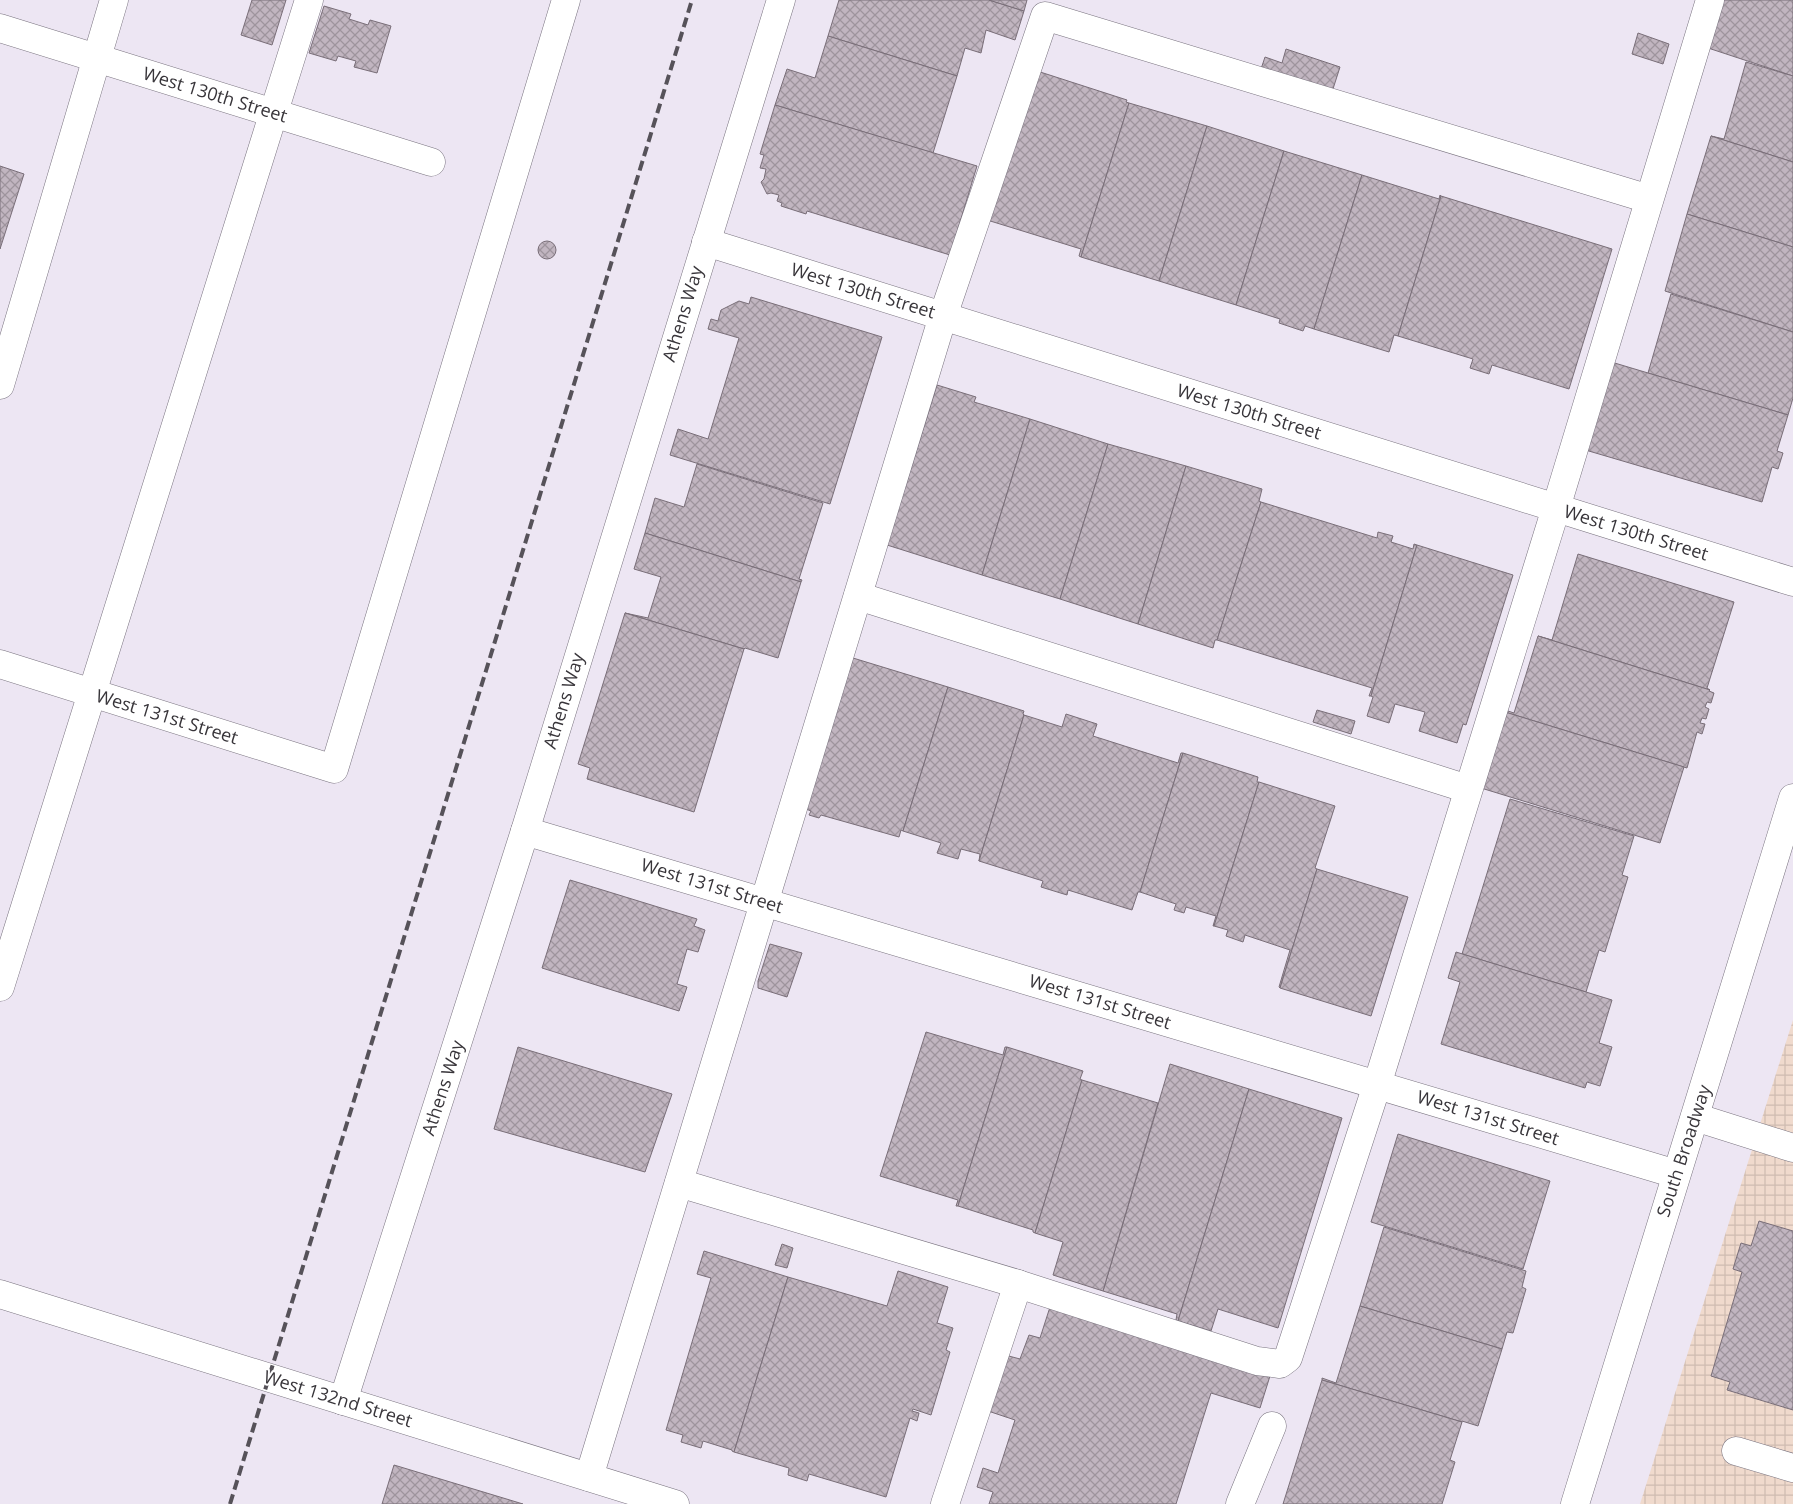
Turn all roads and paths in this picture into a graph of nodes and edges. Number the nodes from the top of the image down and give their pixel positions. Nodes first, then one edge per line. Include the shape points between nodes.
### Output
1 (114, 0) edge
2 (309, 0) edge
3 (566, 0) edge
4 (781, 0) edge
5 (1710, 0) edge
6 (0, 28) edge
7 (97, 58) junction
8 (273, 113) junction
9 (431, 162) dead end
10 (1649, 199) junction
11 (706, 242) junction
12 (943, 316) junction
13 (0, 384) edge
14 (1556, 508) junction
15 (1793, 582) edge
16 (858, 596) junction
17 (0, 664) edge
18 (92, 694) junction
19 (1468, 789) junction
20 (1793, 798) edge
21 (525, 830) junction
22 (765, 902) junction
23 (0, 987) edge
24 (1377, 1085) junction
25 (1695, 1117) junction
26 (1793, 1148) edge
27 (1676, 1174) junction
28 (680, 1183) junction
29 (1018, 1284) junction
30 (0, 1294) edge
31 (343, 1401) junction
32 (1272, 1426) dead end
33 (1736, 1451) dead end
34 (1793, 1468) edge
35 (589, 1477) junction
36 (676, 1504) edge
37 (945, 1504) edge
38 (1240, 1504) edge
39 (1574, 1504) edge

1 - 7 street
2 - 8 street
3 - 18 street, West 131st Street via 334,769
4 - 11 street, Athens Way
5 - 10 street
6 - 7 street, West 130th Street
7 - 8 street, West 130th Street
7 - 13 street
8 - 9 street, West 130th Street
8 - 18 street
10 - 12 street via 1045,16
10 - 14 street
11 - 12 street, West 130th Street
11 - 21 street, Athens Way
12 - 14 street, West 130th Street
12 - 16 street
14 - 15 street, West 130th Street
14 - 19 street
16 - 19 street
16 - 22 street
17 - 18 street, West 131st Street
18 - 23 street
19 - 24 street
20 - 25 street, South Broadway
21 - 22 street, West 131st Street
21 - 31 street, Athens Way
22 - 24 street, West 131st Street
22 - 28 street
24 - 27 street, West 131st Street
24 - 29 street via 1288,1358 1280,1364 1257,1361
25 - 26 street
25 - 27 street, South Broadway
27 - 39 street, South Broadway
28 - 29 street
28 - 35 street
29 - 37 street
30 - 31 street, West 132nd Street
31 - 35 street, West 132nd Street
32 - 38 street
33 - 34 street
35 - 36 street, West 132nd Street

